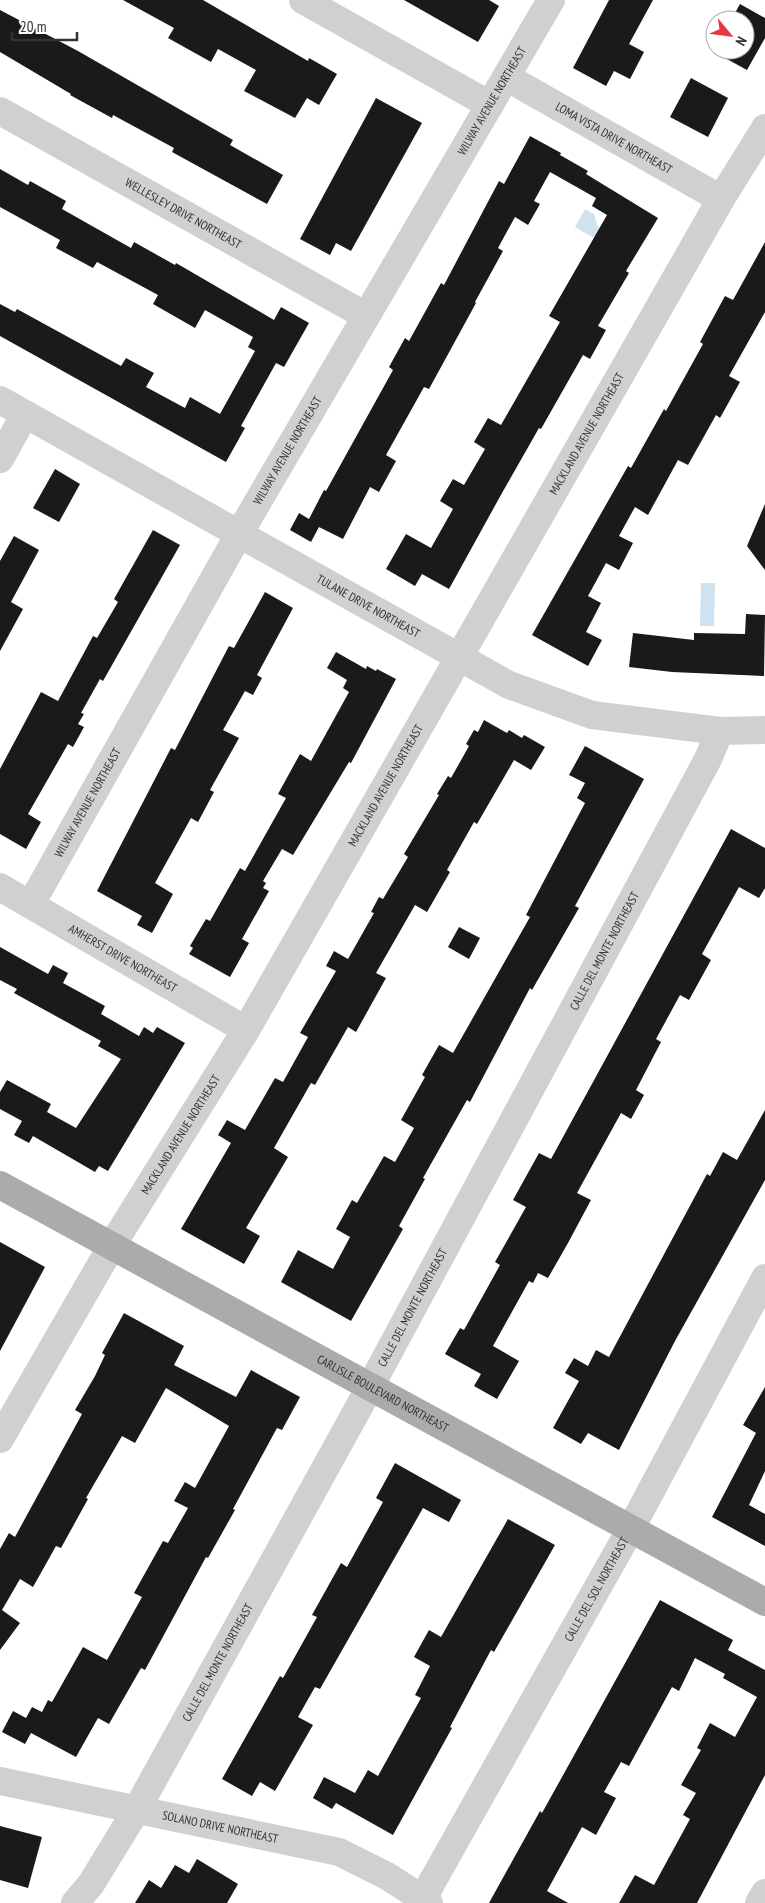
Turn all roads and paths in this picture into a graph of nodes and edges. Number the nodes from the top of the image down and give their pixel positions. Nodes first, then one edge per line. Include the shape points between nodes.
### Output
1 (303, 0) edge
2 (551, 0) edge
3 (506, 77) junction
4 (490, 105) junction
5 (0, 111) edge
6 (765, 128) edge
7 (721, 199) junction
8 (366, 316) junction
9 (0, 400) edge
10 (25, 414) junction
11 (0, 460) edge
12 (239, 534) junction
13 (459, 658) junction
14 (765, 730) edge
15 (720, 731) junction
16 (0, 886) edge
17 (31, 904) junction
18 (246, 1030) junction
19 (0, 1185) edge
20 (111, 1246) junction
21 (765, 1278) edge
22 (370, 1387) junction
23 (0, 1439) edge
24 (630, 1530) junction
25 (765, 1602) edge
26 (0, 1780) edge
27 (137, 1809) junction
28 (765, 1893) edge
29 (426, 1901) edge
30 (75, 1903) edge
31 (759, 1903) edge

1 - 4 street
2 - 3 street, WILWAY AVENUE NORTHEAST
3 - 4 street, WILWAY AVENUE NORTHEAST
3 - 7 street, LOMA VISTA DRIVE NORTHEAST
4 - 8 street, WILWAY AVENUE NORTHEAST
5 - 8 street, WELLESLEY DRIVE NORTHEAST
6 - 7 street, MACKLAND AVENUE NORTHEAST
7 - 13 street, MACKLAND AVENUE NORTHEAST
8 - 12 street, WILWAY AVENUE NORTHEAST
9 - 10 street, TULANE DRIVE NORTHEAST
10 - 11 street
10 - 12 street, TULANE DRIVE NORTHEAST
12 - 13 street, TULANE DRIVE NORTHEAST
12 - 17 street, WILWAY AVENUE NORTHEAST
13 - 15 street, TULANE DRIVE NORTHEAST via 508,685 592,715
13 - 18 street, MACKLAND AVENUE NORTHEAST
14 - 15 street, TULANE DRIVE NORTHEAST
15 - 22 street, CALLE DEL MONTE NORTHEAST via 708,759
16 - 17 street, AMHERST DRIVE NORTHEAST
17 - 18 street, AMHERST DRIVE NORTHEAST
18 - 20 street, MACKLAND AVENUE NORTHEAST
19 - 20 main road, CARLISLE BOULEVARD NORTHEAST
20 - 22 main road, CARLISLE BOULEVARD NORTHEAST
20 - 23 street, MACKLAND AVENUE NORTHEAST
21 - 24 street, CALLE DEL SOL NORTHEAST
22 - 24 main road, CARLISLE BOULEVARD NORTHEAST
22 - 27 street, CALLE DEL MONTE NORTHEAST
24 - 25 main road, CARLISLE BOULEVARD NORTHEAST
24 - 29 street, CALLE DEL SOL NORTHEAST
26 - 27 street, SOLANO DRIVE NORTHEAST
27 - 29 street, SOLANO DRIVE NORTHEAST via 339,1852 387,1876
27 - 30 street, CALLE DEL MONTE NORTHEAST via 91,1884
28 - 31 street

